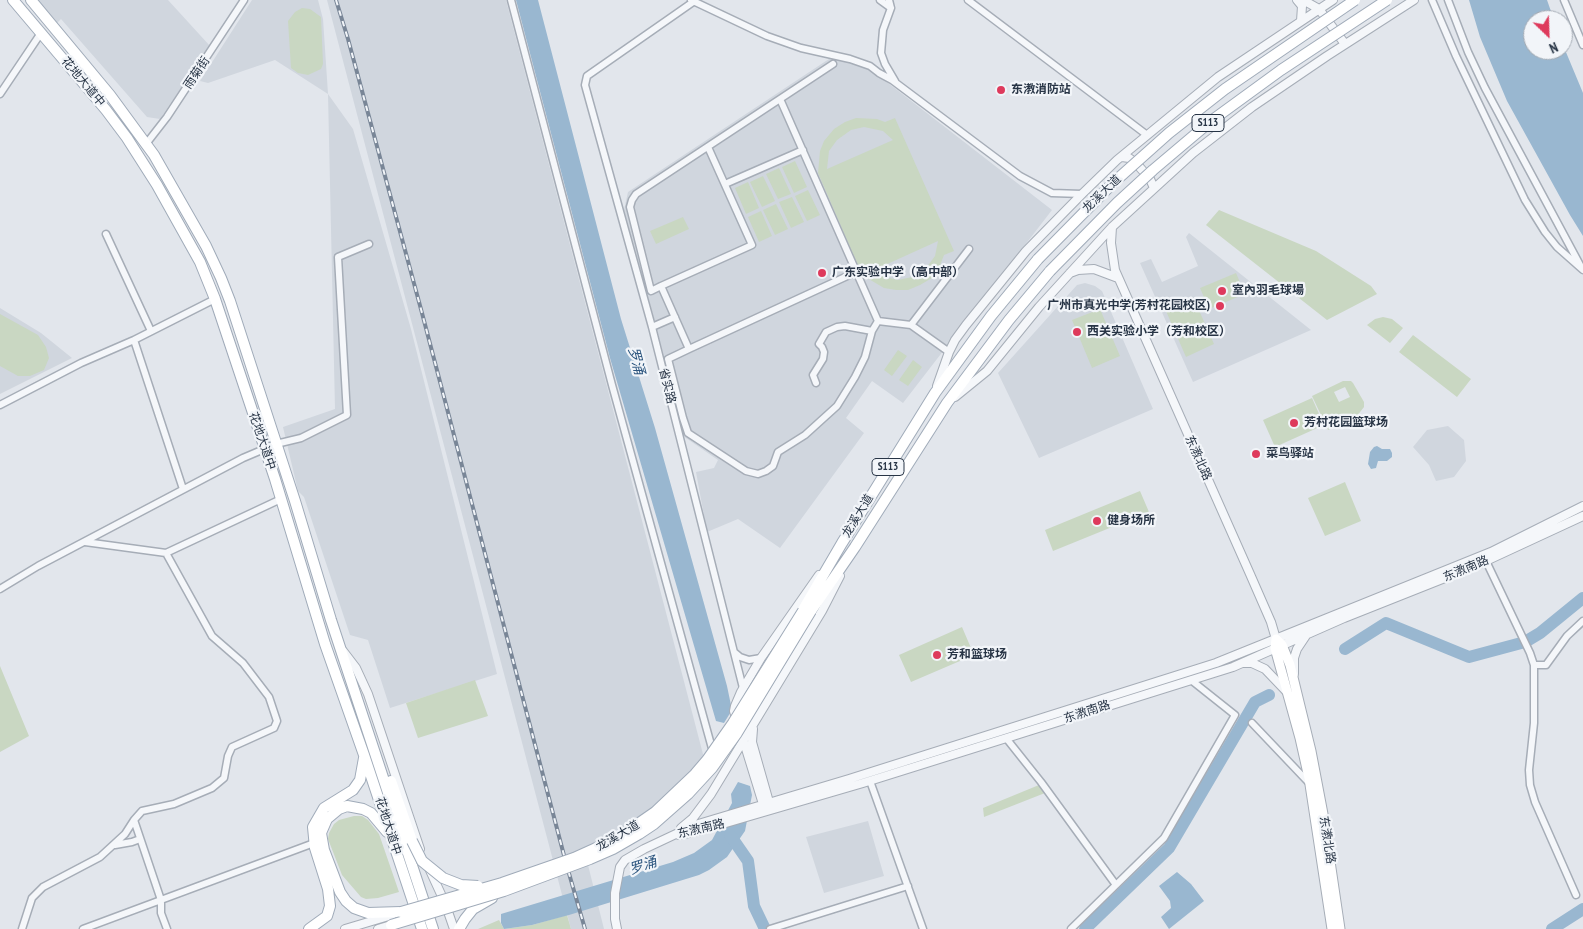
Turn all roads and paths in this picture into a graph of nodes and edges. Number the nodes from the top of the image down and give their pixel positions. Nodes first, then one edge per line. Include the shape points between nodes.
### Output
1 (11, 0) edge
2 (32, 0) edge
3 (244, 0) edge
4 (511, 0) edge
5 (880, 0) edge
6 (890, 0) edge
7 (968, 0) edge
8 (1297, 0) edge
9 (1303, 0) edge
10 (1311, 0) edge
11 (1334, 0) edge
12 (1355, 0) edge
13 (1387, 0) edge
14 (1414, 0) edge
15 (1432, 0) edge
16 (1448, 0) edge
17 (1564, 0) edge
18 (692, 1) edge
19 (891, 8) junction
20 (1319, 9) junction
21 (1301, 21) junction
22 (41, 33) junction
23 (1345, 44) junction
24 (1583, 45) edge
25 (833, 64) dead end
26 (897, 84) junction
27 (0, 94) edge
28 (780, 99) junction
29 (1147, 135) junction
30 (146, 144) junction
31 (708, 147) junction
32 (803, 150) junction
33 (1122, 157) junction
34 (725, 184) junction
35 (1154, 188) junction
36 (1082, 194) junction
37 (1112, 227) junction
38 (106, 234) dead end
39 (369, 244) dead end
40 (969, 249) dead end
41 (1583, 270) edge
42 (856, 272) junction
43 (1069, 274) junction
44 (1118, 278) junction
45 (660, 286) junction
46 (215, 299) junction
47 (674, 317) junction
48 (878, 321) junction
49 (912, 325) junction
50 (652, 328) junction
51 (151, 331) junction
52 (872, 331) junction
53 (134, 340) junction
54 (689, 349) junction
55 (949, 352) junction
56 (816, 383) dead end
57 (934, 393) junction
58 (947, 403) junction
59 (0, 405) edge
60 (276, 444) junction
61 (264, 449) junction
62 (183, 489) junction
63 (281, 499) junction
64 (1583, 506) edge
65 (1583, 516) edge
66 (84, 542) junction
67 (842, 543) junction
68 (855, 547) junction
69 (166, 553) junction
70 (1486, 561) junction
71 (0, 589) edge
72 (808, 610) junction
73 (330, 620) junction
74 (1583, 621) edge
75 (1308, 633) junction
76 (1278, 644) junction
77 (343, 651) junction
78 (734, 652) junction
79 (762, 658) junction
80 (1241, 663) junction
81 (1534, 664) junction
82 (1294, 676) junction
83 (1191, 680) junction
84 (742, 690) junction
85 (1287, 692) junction
86 (1252, 724) dead end
87 (753, 727) junction
88 (1006, 738) junction
89 (744, 742) junction
90 (364, 755) junction
91 (720, 780) junction
92 (870, 781) junction
93 (1310, 784) junction
94 (766, 806) junction
95 (134, 820) junction
96 (714, 823) junction
97 (672, 836) junction
98 (140, 839) junction
99 (392, 840) junction
100 (314, 843) junction
101 (115, 845) junction
102 (908, 886) junction
103 (1116, 886) junction
104 (503, 887) junction
105 (1576, 895) dead end
106 (161, 900) junction
107 (401, 912) junction
108 (388, 927) edge
109 (772, 928) edge
110 (22, 929) edge
111 (83, 929) edge
112 (167, 929) edge
113 (308, 929) edge
114 (345, 929) edge
115 (378, 929) edge
116 (422, 929) edge
117 (433, 929) edge
118 (454, 929) edge
119 (460, 929) edge
120 (617, 929) edge
121 (923, 929) edge
122 (1071, 929) edge
123 (1332, 929) edge
124 (1340, 929) edge

1 - 22 main road, 花地大道中
2 - 30 main road, 花地大道中
3 - 30 street, 雨菊街
4 - 91 street
5 - 19 street
6 - 19 street
7 - 29 street
8 - 21 street via 1302,6
9 - 20 street
10 - 20 street
11 - 20 street
12 - 57 main road, 龙溪大道 / S113, bridge via 1225,89 1113,183 1038,259
13 - 58 main road, 龙溪大道 / S113, bridge via 1211,121 1117,203 1050,271
14 - 23 street
15 - 41 street via 1531,212 1557,246
16 - 41 street via 1485,88
17 - 24 street
18 - 26 street via 776,39 870,66
18 - 50 street, 省实路 via 587,76 585,85
19 - 26 street via 883,30 881,53
20 - 21 street
20 - 23 street
21 - 29 street via 1218,78
22 - 27 street
22 - 46 main road, 花地大道中 via 106,110 142,162 193,248
23 - 35 street via 1238,118
25 - 28 street
26 - 36 street via 1020,176 1052,193
28 - 31 street
28 - 32 street
29 - 33 street
30 - 60 main road, 花地大道中 via 206,246 221,278
31 - 34 street
31 - 45 street via 636,194 632,200 630,206 652,290
32 - 34 street
32 - 42 street
33 - 35 street via 1136,163
33 - 36 street
34 - 45 street via 752,245
35 - 37 street
36 - 55 street via 1000,281
37 - 43 street
37 - 44 street, 东漖北路 via 1112,258
38 - 51 street
39 - 60 street via 338,257 347,415 301,438
40 - 49 street
42 - 48 street
42 - 54 street
43 - 44 street via 1078,270 1094,270
43 - 58 street via 988,371
44 - 76 street, 东漖北路 via 1272,622
45 - 47 street
46 - 51 street
46 - 61 main road, 花地大道中
47 - 50 street
47 - 54 street
48 - 49 street
48 - 52 street
49 - 55 street
50 - 78 street, 省实路
51 - 53 street
52 - 54 street via 865,357 837,406 805,435 778,452 773,466 758,474 746,471 688,433 668,359
52 - 56 street via 845,326 826,332 819,344 824,352 813,375
53 - 59 street
53 - 62 street
55 - 57 street
57 - 67 main road, 龙溪大道 / S113
58 - 68 main road, 龙溪大道 / S113
60 - 61 street
60 - 73 main road, 花地大道中
61 - 62 street
61 - 63 main road, 花地大道中
62 - 66 street
63 - 69 street
63 - 90 main road, 花地大道中 via 325,644
64 - 76 street, 东漖南路 via 1491,552
65 - 70 street, 东漖南路
66 - 69 street
66 - 71 street
67 - 72 main road, 龙溪大道 / S113
67 - 79 street
68 - 72 main road, 龙溪大道 / S113
68 - 87 street via 822,611
69 - 95 street via 212,636 243,663 269,697 277,721 274,728 232,747 224,778 212,788 174,804 142,811
70 - 75 street, 东漖南路
70 - 81 street
72 - 104 main road, 龙溪大道, bridge via 737,734 688,794 654,824 614,849
73 - 77 main road
73 - 117 main road, 花地大道中
74 - 81 street via 1567,636 1546,665
75 - 76 street, 东漖南路
75 - 82 street via 1294,658
76 - 80 street, 东漖南路
76 - 82 main road, 东漖北路
76 - 85 main road, 东漖北路
76 - 94 street, 东漖南路
77 - 104 main road, bridge via 422,861 443,878 460,885
77 - 118 street via 356,668 368,694 421,850
78 - 79 street via 749,660
78 - 84 street, 省实路
79 - 84 street
80 - 83 street, 东漖南路
80 - 85 street via 1252,663 1265,669
81 - 105 street via 1530,785
82 - 124 main road, 东漖北路 via 1318,783
83 - 88 street, 东漖南路
83 - 103 street via 1235,715 1164,838
84 - 87 street via 742,713
84 - 89 street via 734,711
85 - 93 main road, 东漖北路
86 - 93 street
87 - 89 street
87 - 94 street via 752,742
88 - 92 street, 东漖南路
88 - 103 street
89 - 91 street
89 - 94 street
90 - 99 main road, 花地大道中
90 - 100 main road via 360,780 353,790 324,808 316,819
91 - 97 street via 703,807
92 - 94 street, 东漖南路
92 - 102 street
93 - 123 main road, 东漖北路
94 - 96 street, 东漖南路 via 754,807
94 - 96 street, 东漖南路 via 751,816
95 - 98 street
95 - 101 street
96 - 97 street, 东漖南路
97 - 120 street via 625,860 620,867 615,908
98 - 101 street
98 - 106 street
99 - 107 main road via 371,813 347,806 333,813 321,833 324,850 346,901 368,913
99 - 116 main road, 花地大道中
100 - 106 street
100 - 113 main road via 330,906 327,916
101 - 110 street via 100,857 43,887 32,898
102 - 109 street
102 - 121 street
103 - 122 street
104 - 107 main road, 龙溪大道, bridge
104 - 108 main road, 龙溪大道, bridge
104 - 119 main road, bridge via 473,908
106 - 111 street
106 - 112 street
107 - 114 street, 龙溪大道
108 - 115 street, 龙溪大道

